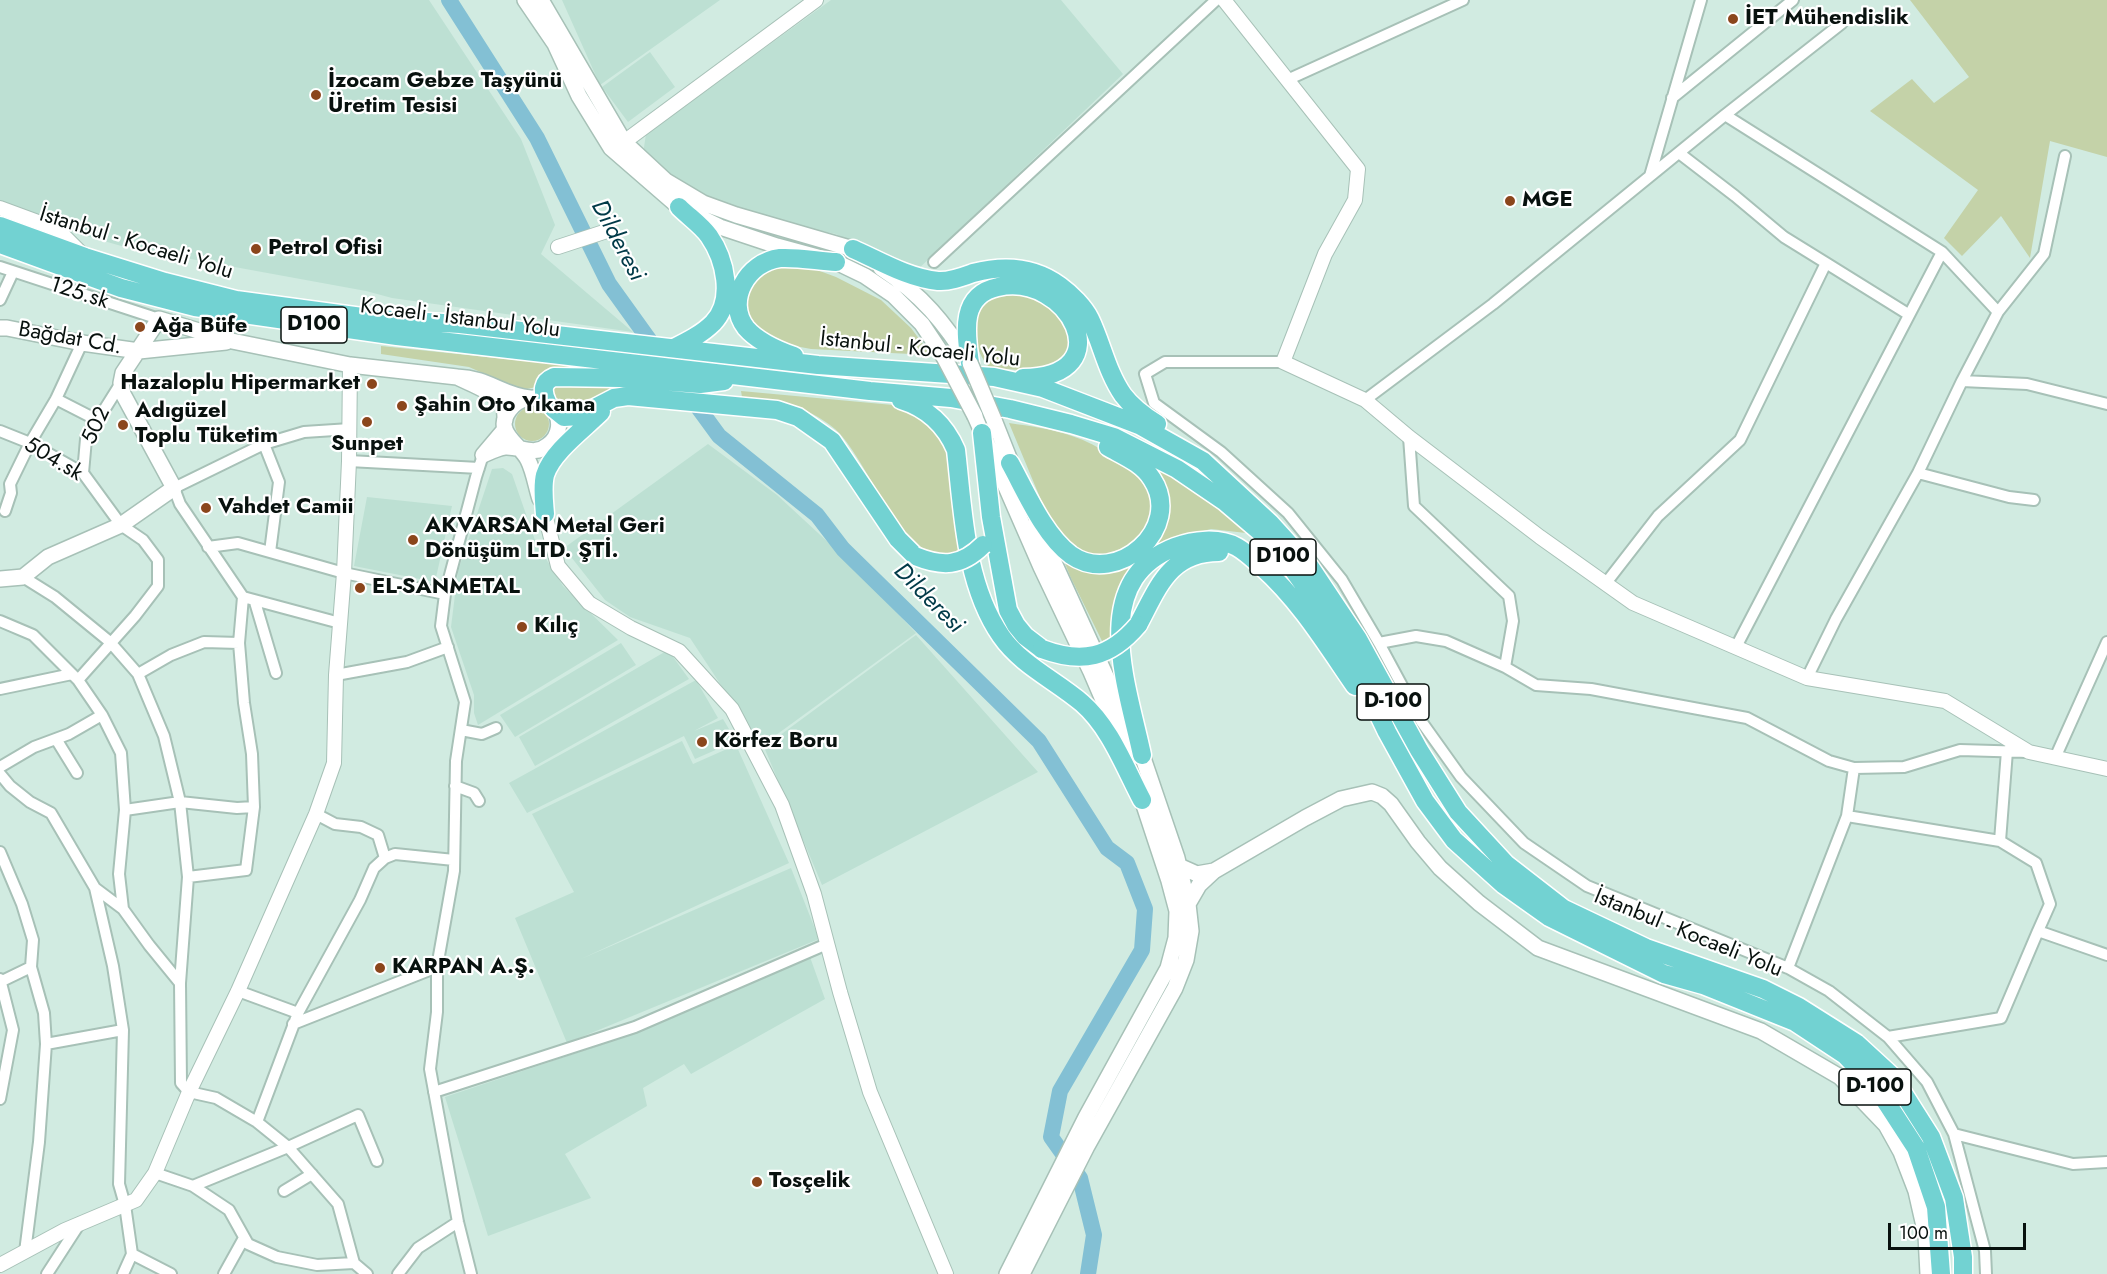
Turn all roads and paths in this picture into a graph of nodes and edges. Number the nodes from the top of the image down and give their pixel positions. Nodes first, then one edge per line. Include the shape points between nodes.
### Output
1 (525, 0) edge
2 (542, 0) edge
3 (816, 0) edge
4 (1216, 0) edge
5 (1224, 0) edge
6 (1463, 0) edge
7 (1701, 0) edge
8 (1793, 0) edge
9 (1842, 23) dead end
10 (1287, 80) junction
11 (1672, 98) junction
12 (1725, 116) junction
13 (617, 145) junction
14 (1679, 153) junction
15 (2065, 156) dead end
16 (1650, 176) junction
17 (679, 207) junction
18 (0, 208) edge
19 (0, 226) edge
20 (610, 230) dead end
21 (0, 244) edge
22 (558, 247) dead end
23 (853, 249) junction
24 (1942, 252) junction
25 (86, 257) junction
26 (836, 262) junction
27 (934, 262) dead end
28 (1826, 263) junction
29 (0, 267) edge
30 (13, 272) junction
31 (0, 300) edge
32 (1998, 312) junction
33 (1908, 314) junction
34 (159, 319) junction
35 (0, 328) edge
36 (232, 341) junction
37 (82, 343) junction
38 (674, 348) junction
39 (139, 351) junction
40 (1282, 362) junction
41 (970, 363) junction
42 (819, 364) junction
43 (350, 365) junction
44 (640, 372) junction
45 (994, 377) junction
46 (457, 378) junction
47 (1962, 381) junction
48 (121, 383) junction
49 (870, 391) junction
50 (56, 399) junction
51 (654, 399) junction
52 (1365, 400) junction
53 (543, 403) junction
54 (2107, 404) edge
55 (97, 420) junction
56 (984, 423) junction
57 (505, 424) junction
58 (1071, 424) junction
59 (350, 429) junction
60 (0, 431) edge
61 (1409, 437) junction
62 (30, 444) junction
63 (264, 444) junction
64 (521, 449) junction
65 (349, 461) junction
66 (481, 461) junction
67 (1203, 461) junction
68 (1010, 463) junction
69 (83, 473) junction
70 (1918, 473) junction
71 (174, 488) junction
72 (2034, 500) dead end
73 (6, 511) dead end
74 (545, 513) junction
75 (991, 517) junction
76 (121, 525) junction
77 (208, 547) junction
78 (270, 552) junction
79 (345, 573) junction
80 (23, 577) junction
81 (0, 579) edge
82 (1606, 583) junction
83 (1287, 593) junction
84 (445, 594) junction
85 (243, 597) junction
86 (255, 602) junction
87 (0, 621) edge
88 (340, 623) junction
89 (110, 642) junction
90 (2107, 642) edge
91 (239, 643) junction
92 (1379, 643) junction
93 (448, 647) junction
94 (1736, 647) junction
95 (1505, 667) junction
96 (276, 673) dead end
97 (138, 674) junction
98 (336, 675) junction
99 (75, 677) junction
100 (1807, 678) junction
101 (0, 689) edge
102 (102, 715) junction
103 (496, 728) dead end
104 (461, 730) junction
105 (1387, 732) junction
106 (56, 738) junction
107 (2007, 751) junction
108 (2030, 752) junction
109 (1142, 755) junction
110 (2055, 758) junction
111 (0, 767) edge
112 (1854, 768) junction
113 (2107, 769) edge
114 (0, 774) edge
115 (77, 774) dead end
116 (455, 786) junction
117 (1142, 800) junction
118 (479, 801) dead end
119 (180, 802) junction
120 (254, 807) junction
121 (125, 810) junction
122 (316, 814) junction
123 (1847, 816) junction
124 (2000, 841) junction
125 (0, 852) edge
126 (386, 858) junction
127 (454, 860) junction
128 (1179, 866) junction
129 (1214, 871) junction
130 (188, 877) junction
131 (95, 888) junction
132 (1188, 904) junction
133 (123, 909) junction
134 (2038, 932) junction
135 (827, 944) junction
136 (1612, 948) junction
137 (2107, 954) edge
138 (31, 967) junction
139 (437, 967) junction
140 (1788, 968) junction
141 (1605, 972) junction
142 (1, 980) edge
143 (180, 984) junction
144 (1703, 985) joint
145 (238, 991) junction
146 (298, 1013) junction
147 (293, 1024) junction
148 (123, 1030) junction
149 (1888, 1037) junction
150 (46, 1044) junction
151 (189, 1092) junction
152 (434, 1092) junction
153 (0, 1099) edge
154 (257, 1122) junction
155 (1954, 1134) junction
156 (288, 1147) junction
157 (377, 1161) dead end
158 (2107, 1162) edge
159 (155, 1173) junction
160 (312, 1174) junction
161 (192, 1186) junction
162 (285, 1191) dead end
163 (124, 1205) junction
164 (458, 1222) junction
165 (81, 1223) junction
166 (244, 1238) junction
167 (25, 1252) junction
168 (132, 1254) junction
169 (354, 1263) junction
170 (0, 1265) edge
171 (47, 1274) edge
172 (123, 1274) edge
173 (171, 1274) edge
174 (224, 1274) edge
175 (367, 1274) edge
176 (398, 1274) edge
177 (471, 1274) edge
178 (946, 1274) edge
179 (1007, 1274) edge
180 (1022, 1274) edge
181 (1928, 1274) edge
182 (1941, 1274) edge
183 (1963, 1274) edge
184 (1986, 1274) edge

1 - 13 main road via 555,44 579,96
2 - 13 main road
3 - 13 street
4 - 27 street
5 - 10 street
6 - 10 street
7 - 11 street
8 - 11 street
9 - 12 street
10 - 40 street via 1358,169 1355,200 1325,254
11 - 16 street
12 - 14 street
12 - 24 street
13 - 17 main road
13 - 23 main road via 703,203
14 - 16 street
14 - 28 street via 1784,237
15 - 32 street via 2044,254
16 - 52 street via 1493,304
17 - 26 main road via 720,227
17 - 38 highway via 709,237 725,277 722,309 714,322
18 - 25 street via 57,229
19 - 25 highway, İstanbul - Kocaeli Yolu / D100
20 - 22 street
21 - 44 highway, Kocaeli - İstanbul Yolu / D100 via 121,288 195,307
23 - 41 main road via 894,276 932,309
23 - 67 highway via 917,278 940,281 1002,267 1021,268 1059,285 1090,317 1113,378 1137,411 1175,436
24 - 32 street
24 - 33 street
25 - 38 highway, İstanbul - Kocaeli Yolu / D100 via 236,300
26 - 42 highway via 778,258 749,273 738,295 740,318 758,339 779,351
26 - 56 main road, bridge via 893,295 922,324
28 - 33 street
28 - 82 street via 1740,440 1658,516
29 - 30 street, 125.sk
30 - 31 street
30 - 34 street, 125.sk
32 - 47 street
33 - 94 street
34 - 36 main road
34 - 39 main road
35 - 37 main road, Bağdat Cd.
36 - 39 main road, Bağdat Cd.
36 - 43 main road
37 - 39 main road, Bağdat Cd.
37 - 50 street
38 - 42 highway, İstanbul - Kocaeli Yolu / D-100
39 - 48 main road via 123,373
40 - 52 street
40 - 92 street via 1165,362 1145,374 1154,404 1221,452 1288,513 1341,580
41 - 45 highway via 966,329 978,296 989,289 1028,286 1060,304 1078,333 1071,363 1040,378
41 - 56 main road, bridge
42 - 45 highway, İstanbul - Kocaeli Yolu / D-100
43 - 46 main road
43 - 59 street
44 - 49 highway, D100 via 752,378
44 - 53 highway via 554,377 543,387
45 - 67 highway, İstanbul - Kocaeli Yolu / D-100 via 1043,388 1139,424
46 - 53 main road via 474,378 513,396
46 - 57 main road via 500,402
47 - 54 street via 2027,384
47 - 70 street
48 - 55 street, 502
48 - 71 main road via 123,394
49 - 58 highway, D100 via 951,398
49 - 117 highway via 925,409 951,440 956,450 966,544 993,624 1012,650 1083,704 1098,721
50 - 55 street
50 - 62 street
51 - 53 highway via 614,398 571,417 564,417
51 - 74 highway via 617,402 605,408 569,443 550,464 545,476
51 - 75 highway, bridge via 777,410 798,417 832,441 898,539 915,556 942,565 975,554 983,545
52 - 61 street
53 - 57 main road via 514,405
53 - 64 main road via 559,425 553,441 538,451
55 - 69 street, 502 via 86,439
56 - 68 main road
56 - 75 highway
56 - 117 main road via 1041,567 1122,740
57 - 64 main road via 513,444
57 - 66 main road
58 - 68 highway via 1138,464 1153,480 1160,497 1160,517 1151,537 1138,551 1111,563 1092,564 1072,556 1055,541
58 - 105 highway, D100 via 1114,437 1178,470 1224,501 1264,537 1290,565 1344,642
59 - 63 street via 304,432
59 - 65 street
60 - 62 street, 504.sk
61 - 82 street
61 - 95 street via 1414,506 1509,596 1513,621
62 - 69 street, 504.sk
62 - 73 street via 10,484
63 - 71 street
63 - 78 street via 279,482
64 - 66 main road via 507,447
64 - 74 main road
65 - 66 street
65 - 79 street
66 - 84 street
67 - 183 highway, İstanbul - Kocaeli Yolu / D-100 via 1270,523 1310,567 1358,639 1458,812 1506,864 1564,909 1646,948 1763,989 1799,1007 1856,1043 1893,1077 1931,1137 1954,1198
68 - 109 main road
69 - 76 street, 504.sk
70 - 72 street
70 - 100 street
71 - 76 main road
71 - 77 street
74 - 135 street via 558,566 589,603 679,651 732,709 782,805 814,894
75 - 83 highway, bridge via 1008,610 1025,636 1060,656 1092,657 1128,637 1169,570 1202,552 1225,552 1240,558
76 - 80 main road via 48,557
76 - 89 street, 504.sk via 143,540 158,560 158,586
77 - 78 street via 238,543
77 - 85 street
78 - 79 street
79 - 84 street
79 - 88 street
80 - 81 main road
80 - 89 street via 55,597
82 - 94 street via 1633,603
83 - 105 highway
83 - 109 highway via 1250,556 1222,542 1190,542 1160,553 1136,576 1122,604 1119,627 1124,684
84 - 93 street via 441,626
85 - 86 street
85 - 91 street
86 - 88 street
86 - 96 street
87 - 99 street via 33,635
88 - 98 street
89 - 97 street
89 - 99 street, 504.sk
90 - 110 street
91 - 97 street via 204,642
91 - 120 street
92 - 95 street via 1416,636 1446,641
92 - 140 street via 1421,721 1461,777 1524,843 1587,886
93 - 98 street via 407,662
93 - 104 street via 465,702
94 - 100 street
95 - 112 street via 1536,685 1591,689 1747,718 1829,761
97 - 119 street via 164,736
98 - 122 street via 334,763
99 - 101 street
99 - 102 street
100 - 108 street via 1945,701
102 - 106 street
102 - 121 street via 122,753
103 - 104 street via 482,734
104 - 116 street
105 - 136 highway, D100 via 1425,801 1454,840 1504,885 1549,917
106 - 111 street
106 - 115 street
107 - 108 street
107 - 112 street via 1960,750 1904,767
107 - 124 street
108 - 110 street
109 - 128 main road
110 - 113 street
112 - 123 street
114 - 131 street via 30,802 51,813
116 - 118 street via 474,793
116 - 127 street
117 - 179 main road via 1177,911 1176,938 1168,968 1086,1117
119 - 120 street
119 - 121 street
119 - 130 street
120 - 130 street via 246,870
121 - 133 street via 119,874
122 - 126 street via 335,824 362,827 378,835
122 - 145 street
123 - 124 street
123 - 140 street
124 - 134 street via 2036,863 2050,904
125 - 138 street via 33,940
126 - 127 street via 395,854
126 - 146 street via 374,868
127 - 139 street
128 - 129 main road via 1197,874
128 - 132 main road
129 - 132 main road via 1199,885
129 - 141 main road via 1332,804 1372,792 1390,804 1440,868 1479,903 1538,948
130 - 143 street
131 - 133 street
131 - 148 street
132 - 180 main road via 1191,931 1186,960 1175,988 1087,1146
133 - 143 street
134 - 137 street
134 - 149 street via 2001,1018
135 - 152 street via 635,1027
135 - 178 street via 870,1092
136 - 141 main road
136 - 144 highway, D100 via 1664,974
138 - 142 street
138 - 150 street via 44,1013
139 - 147 street
139 - 152 street via 437,1012 430,1069
140 - 149 street via 1829,991
141 - 181 main road via 1761,1031 1840,1077 1886,1125 1902,1152 1926,1235
142 - 153 street via 13,1030
143 - 151 street via 181,1083
144 - 182 highway, D-100 via 1795,1022 1845,1055 1876,1088 1916,1148 1936,1207
145 - 146 street
145 - 151 street
146 - 147 street
147 - 154 street
148 - 150 street
148 - 163 street via 119,1184
149 - 155 street via 1927,1082
150 - 167 street
151 - 154 street via 216,1098
151 - 159 street
152 - 164 street
154 - 156 street
155 - 158 street via 2073,1164
155 - 184 street via 1985,1251
156 - 157 street via 358,1115
156 - 160 street
156 - 161 street
159 - 161 street
159 - 163 street via 136,1200
160 - 162 street
160 - 169 street via 338,1204
161 - 166 street via 229,1210
163 - 165 street
163 - 168 street
164 - 176 street via 418,1248
164 - 177 street
165 - 167 street
165 - 171 street
166 - 169 street via 248,1244 277,1257 317,1265
166 - 174 street
167 - 170 street
168 - 172 street
168 - 173 street
169 - 175 street

